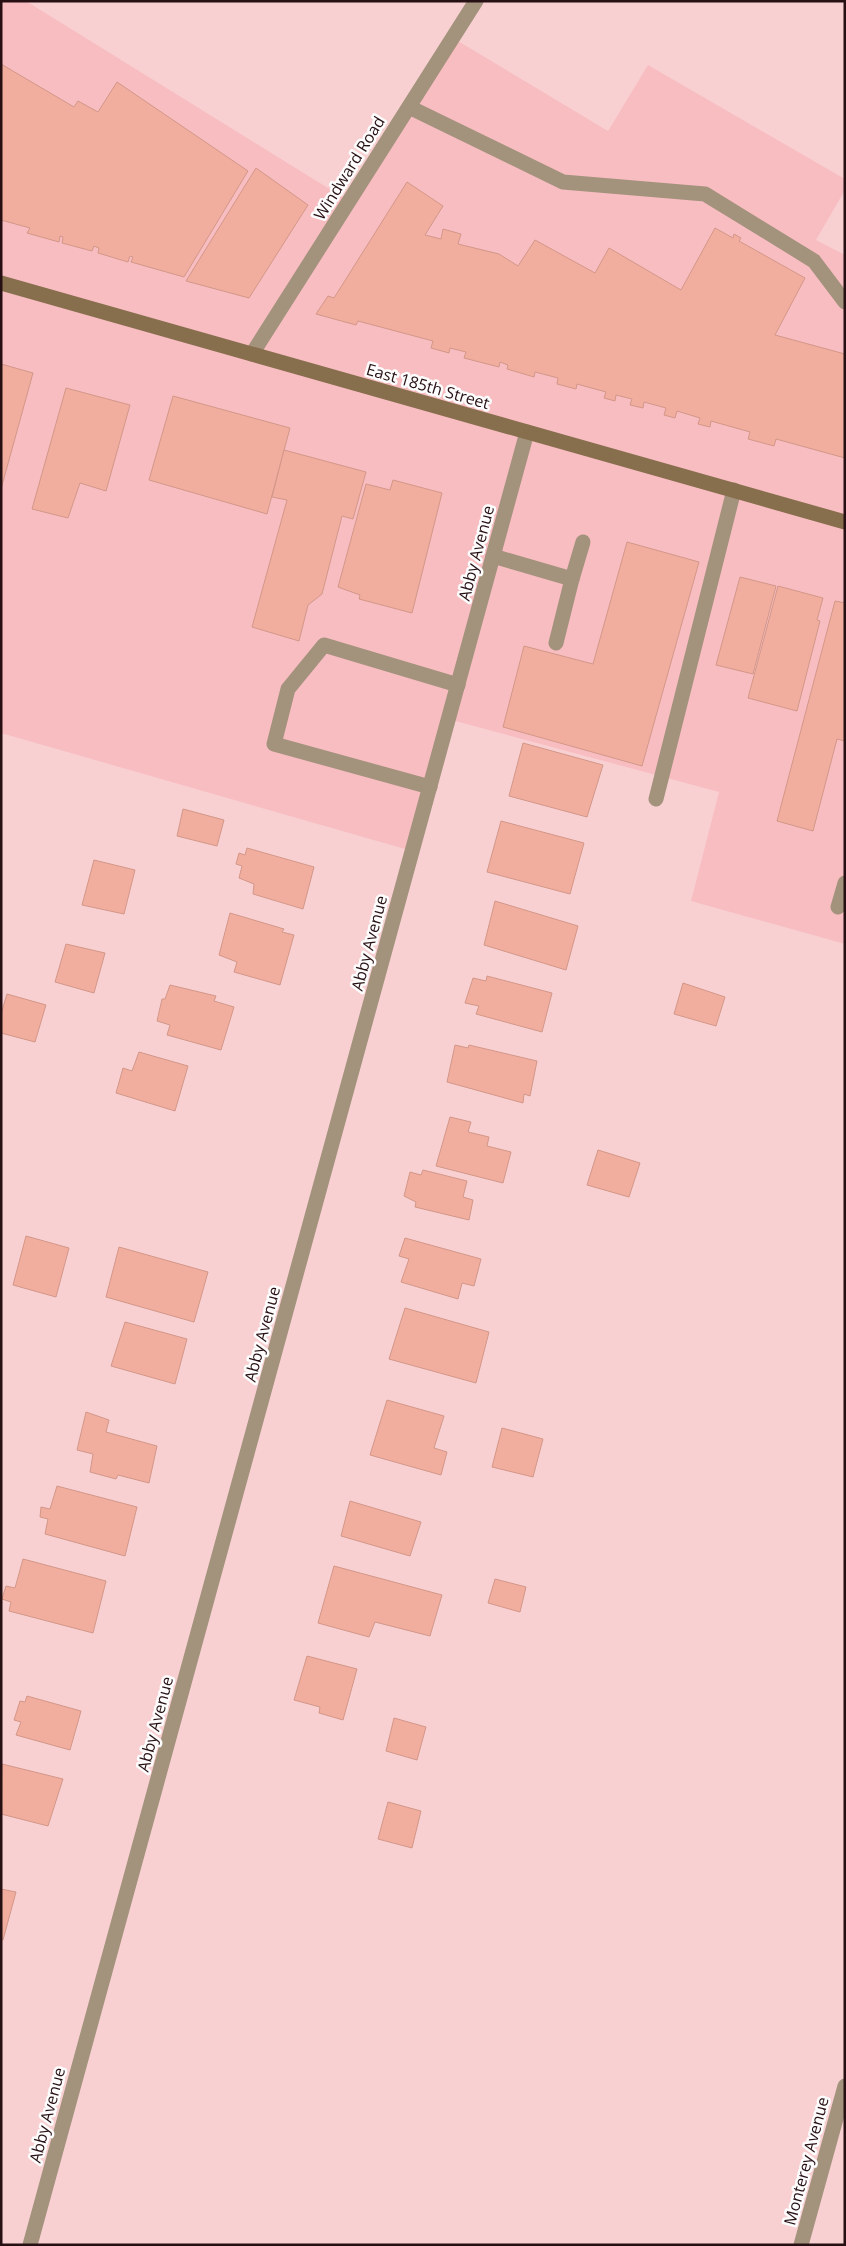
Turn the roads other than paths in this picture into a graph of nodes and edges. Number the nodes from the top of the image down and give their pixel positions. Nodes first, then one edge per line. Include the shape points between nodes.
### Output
1 (476, 1) edge
2 (409, 107) junction
3 (1, 283) edge
4 (845, 302) edge
5 (252, 354) junction
6 (527, 432) junction
7 (734, 490) junction
8 (845, 522) edge
9 (583, 542) dead end
10 (493, 556) junction
11 (572, 579) junction
12 (556, 643) dead end
13 (458, 685) junction
14 (430, 787) junction
15 (656, 799) dead end
16 (845, 884) edge
17 (838, 907) dead end
18 (845, 2086) edge
19 (30, 2245) edge
20 (801, 2245) edge

1 - 2 street, Windward Road
2 - 4 street via 563,182 705,194 814,260
2 - 5 street, Windward Road
3 - 5 street, East 185th Street
5 - 6 street, East 185th Street
6 - 7 street, East 185th Street
6 - 10 street, Abby Avenue
7 - 8 street, East 185th Street
7 - 15 street
9 - 11 street
10 - 11 street
10 - 13 street, Abby Avenue
11 - 12 street
13 - 14 street, Abby Avenue
13 - 14 street via 324,646 288,689 274,744
14 - 19 street, Abby Avenue
16 - 17 street
18 - 20 street, Monterey Avenue

